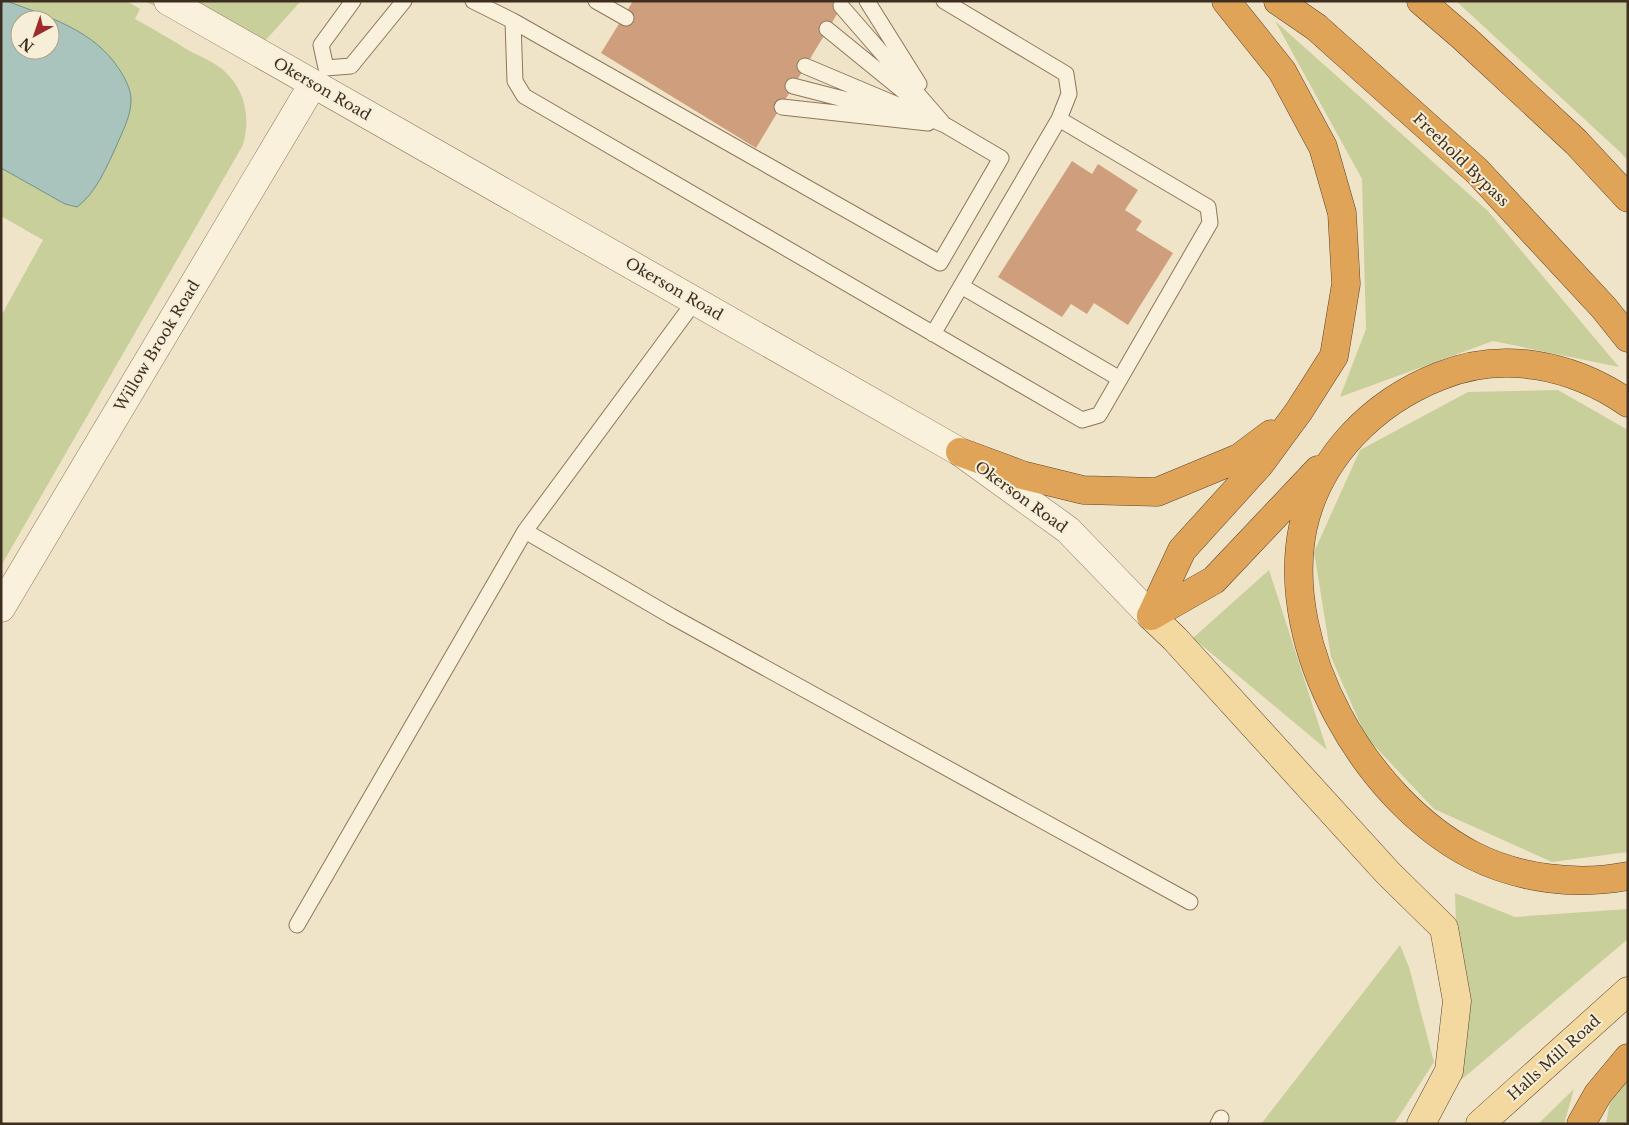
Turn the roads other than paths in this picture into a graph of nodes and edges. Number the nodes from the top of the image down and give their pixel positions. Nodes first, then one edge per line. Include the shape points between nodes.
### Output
1 (168, 1) edge
2 (353, 1) edge
3 (404, 1) edge
4 (473, 1) edge
5 (596, 1) edge
6 (868, 1) edge
7 (944, 1) edge
8 (1226, 1) edge
9 (1278, 1) edge
10 (1421, 1) edge
11 (841, 6) dead end
12 (626, 18) dead end
13 (513, 21) junction
14 (827, 29) dead end
15 (805, 66) dead end
16 (319, 76) junction
17 (793, 86) dead end
18 (782, 107) dead end
19 (1059, 119) junction
20 (945, 125) junction
21 (1628, 198) edge
22 (961, 286) junction
23 (695, 301) junction
24 (933, 334) junction
25 (1628, 338) edge
26 (1120, 379) junction
27 (1628, 403) edge
28 (1300, 411) junction
29 (1363, 422) junction
30 (960, 452) junction
31 (525, 531) junction
32 (1, 608) edge
33 (1151, 616) junction
34 (1628, 876) edge
35 (1190, 902) dead end
36 (297, 925) dead end
37 (1628, 992) edge
38 (1628, 1058) edge
39 (1420, 1124) edge
40 (1480, 1124) edge
41 (1581, 1124) edge

1 - 16 street, Okerson Road
2 - 16 lane via 321,46
3 - 16 lane via 351,66
4 - 13 lane
5 - 12 lane
6 - 20 lane
7 - 19 lane via 1066,74 1068,94
8 - 28 highway via 1287,80 1323,147 1342,213 1346,284 1334,356
9 - 25 highway, Freehold Bypass via 1316,27 1477,171
10 - 21 highway via 1576,142
11 - 20 lane
13 - 20 lane via 940,263 1001,158
13 - 24 lane via 515,80 524,96
14 - 20 lane
15 - 20 lane
16 - 23 street, Okerson Road
16 - 32 street, Willow Brook Road
17 - 20 lane
18 - 20 lane
19 - 22 lane
19 - 26 lane via 1208,206 1210,222
22 - 24 lane
22 - 26 lane
23 - 30 street, Okerson Road
23 - 31 lane
24 - 26 lane via 1082,420 1098,415
27 - 29 highway via 1567,371 1529,364 1496,363 1463,368 1422,382 1389,401
28 - 30 highway via 1239,458 1157,492 1083,490 1022,475
28 - 33 highway via 1260,464 1182,550
29 - 33 highway via 1214,580
29 - 34 highway via 1335,455 1309,506 1299,569 1301,604 1310,644 1320,676 1353,742 1384,783 1414,815 1473,856 1532,876 1596,880
30 - 33 street, Okerson Road via 1068,530
31 - 35 lane via 671,616
31 - 36 lane
33 - 39 main road via 1388,873 1444,928 1457,1001 1449,1071
37 - 40 main road, Halls Mill Road
38 - 41 highway via 1598,1094

